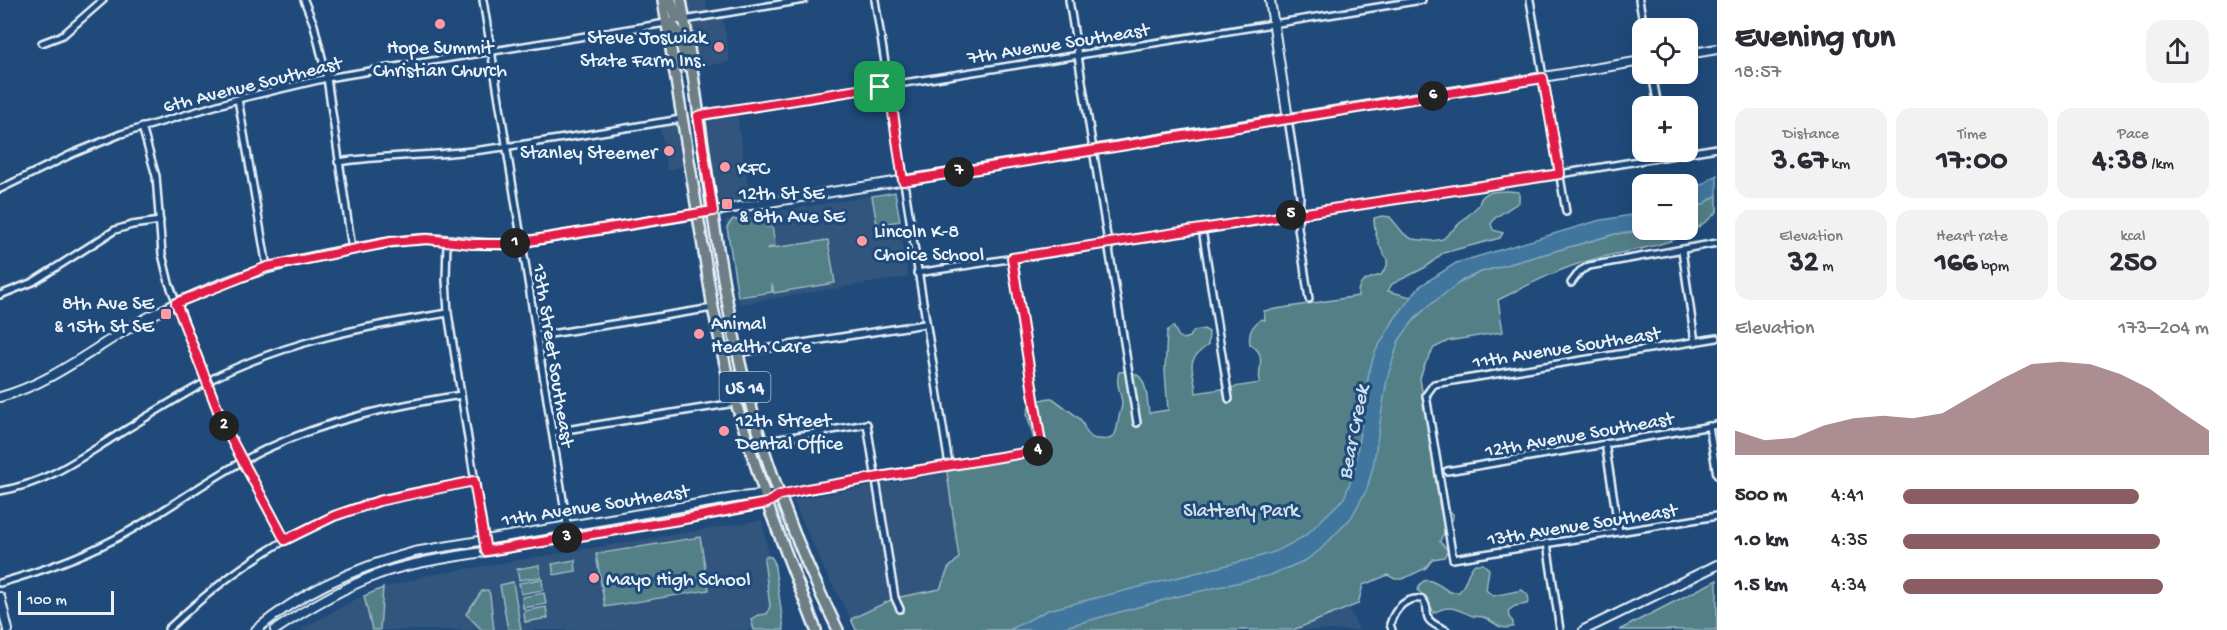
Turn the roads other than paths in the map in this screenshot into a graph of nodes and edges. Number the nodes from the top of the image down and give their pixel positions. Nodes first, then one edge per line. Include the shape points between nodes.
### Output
1 (103, 0) edge
2 (304, 0) edge
3 (483, 0) edge
4 (663, 0) edge
5 (670, 0) edge
6 (681, 0) edge
7 (804, 0) edge
8 (875, 0) edge
9 (1070, 0) edge
10 (1270, 0) edge
11 (1422, 0) edge
12 (1530, 0) edge
13 (1639, 0) edge
14 (1642, 18) edge
15 (684, 20) junction
16 (666, 23) junction
17 (1274, 23) junction
18 (42, 43) dead end
19 (1717, 49) edge
20 (492, 51) junction
21 (1698, 52) edge
22 (1078, 54) junction
23 (1632, 63) edge
24 (692, 73) junction
25 (327, 78) junction
26 (1543, 78) junction
27 (889, 85) junction
28 (238, 99) junction
29 (698, 116) junction
30 (681, 118) junction
31 (1288, 119) junction
32 (142, 127) junction
33 (507, 147) junction
34 (1717, 148) edge
35 (1094, 149) junction
36 (1698, 150) edge
37 (1632, 160) edge
38 (338, 162) junction
39 (1560, 174) junction
40 (903, 181) junction
41 (0, 189) edge
42 (713, 211) junction
43 (1566, 212) dead end
44 (699, 213) junction
45 (1299, 213) junction
46 (160, 221) junction
47 (1202, 229) junction
48 (447, 241) junction
49 (522, 242) junction
50 (1717, 243) edge
51 (1109, 244) junction
52 (352, 249) junction
53 (1682, 250) junction
54 (1012, 258) junction
55 (267, 267) junction
56 (917, 273) junction
57 (1571, 283) dead end
58 (0, 296) edge
59 (1309, 299) dead end
60 (176, 303) junction
61 (713, 308) junction
62 (448, 312) junction
63 (925, 324) junction
64 (538, 336) junction
65 (1717, 338) edge
66 (1695, 342) junction
67 (737, 353) junction
68 (207, 382) junction
69 (461, 395) junction
70 (0, 397) edge
71 (1229, 399) dead end
72 (735, 403) junction
73 (1137, 423) dead end
74 (1717, 425) edge
75 (1709, 426) junction
76 (552, 432) junction
77 (762, 442) junction
78 (1605, 443) junction
79 (243, 461) junction
80 (949, 465) junction
81 (1447, 471) dead end
82 (1717, 475) edge
83 (876, 477) junction
84 (474, 481) junction
85 (0, 491) edge
86 (780, 495) junction
87 (766, 499) junction
88 (1717, 516) edge
89 (567, 525) junction
90 (1619, 532) junction
91 (569, 537) junction
92 (483, 539) junction
93 (285, 540) junction
94 (1547, 543) junction
95 (486, 551) junction
96 (1453, 559) joint
97 (1717, 565) edge
98 (0, 583) edge
99 (0, 597) edge
100 (900, 609) dead end
101 (168, 629) edge
102 (8, 630) edge
103 (256, 630) edge
104 (275, 630) edge
105 (816, 630) edge
106 (838, 630) edge
107 (1392, 630) edge
108 (1446, 630) edge
109 (1560, 630) edge
110 (1584, 630) edge

1 - 18 street via 63,35
2 - 25 street
3 - 20 street, 13th Street Southeast
4 - 16 main road, US 14
5 - 15 main road via 676,18
6 - 15 main road, US 14
7 - 15 street
8 - 27 street
9 - 22 street
10 - 17 street
11 - 17 street, 7th Avenue Southeast
12 - 26 street
13 - 14 street
15 - 24 main road, US 14
16 - 20 street, 6th Avenue Southeast
16 - 24 main road via 677,31
16 - 30 main road, US 14
17 - 22 street, 7th Avenue Southeast
17 - 31 street
19 - 21 street
20 - 25 street, 6th Avenue Southeast
20 - 33 street, 13th Street Southeast
22 - 27 street, 7th Avenue Southeast
22 - 35 street
23 - 26 street
24 - 29 main road, US 14
25 - 28 street, 6th Avenue Southeast
25 - 38 street
26 - 31 street
26 - 39 street
27 - 29 street, 7th Avenue Southeast
27 - 40 street
28 - 32 street, 6th Avenue Southeast
28 - 55 street
29 - 42 main road, US 14
30 - 33 street
30 - 44 main road, US 14
31 - 35 street
31 - 45 street
32 - 41 street, 6th Avenue Southeast via 72,154
32 - 46 street via 156,176
33 - 38 street
33 - 49 street, 13th Street Southeast
34 - 36 street
35 - 40 street
35 - 51 street
37 - 39 street
38 - 52 street
39 - 43 street
39 - 45 street
40 - 42 street
40 - 56 street
42 - 44 street
42 - 67 main road, US 14
44 - 49 street
44 - 61 main road, US 14
45 - 47 street
45 - 59 street
46 - 58 street via 115,230 33,282
46 - 60 street via 165,268
47 - 51 street
47 - 71 street
48 - 49 street via 483,245
48 - 52 street via 403,240
48 - 62 street
49 - 64 street, 13th Street Southeast
50 - 53 street
51 - 54 street
51 - 73 street
52 - 55 street
53 - 57 street via 1589,266
53 - 66 street
54 - 56 street
54 - 80 street, 11th Avenue Southeast via 1042,450
55 - 60 street
56 - 63 street
60 - 68 street
60 - 70 street via 56,374
61 - 64 street
61 - 72 main road, US 14
62 - 68 street via 303,343
62 - 69 street
63 - 67 street
63 - 80 street
64 - 76 street, 13th Street Southeast
65 - 66 street, 11th Avenue Southeast
66 - 96 street, 11th Avenue Southeast via 1434,384 1426,395
67 - 77 main road, US 14
68 - 79 street
68 - 85 street via 58,472
69 - 79 street via 341,420 294,436
69 - 84 street
72 - 76 street
72 - 87 main road, US 14
74 - 75 street, 12th Avenue Southeast
75 - 78 street, 12th Avenue Southeast
75 - 82 street
76 - 89 street, 13th Street Southeast
77 - 83 street via 867,424
77 - 86 main road, US 14
78 - 81 street, 12th Avenue Southeast
78 - 90 street
79 - 93 street
79 - 98 street via 111,541 54,566
80 - 83 street, 11th Avenue Southeast
83 - 86 street, 11th Avenue Southeast
83 - 100 street
84 - 92 street
84 - 93 street via 379,501 334,516
86 - 87 street, 11th Avenue Southeast
86 - 106 main road, US 14
87 - 89 street, 11th Avenue Southeast
87 - 91 street, 11th Avenue Southeast via 679,520
87 - 105 main road, US 14
88 - 90 street, 13th Avenue Southeast
89 - 91 street, 13th Street Southeast
89 - 92 street, 11th Avenue Southeast
90 - 94 street, 13th Avenue Southeast
91 - 95 street, 11th Avenue Southeast
92 - 95 street
92 - 103 street, 11th Avenue Southeast via 368,565 310,592
93 - 101 street via 240,567
94 - 96 street, 13th Avenue Southeast
94 - 109 street
95 - 104 street, 11th Avenue Southeast via 380,574 322,600
97 - 110 street
99 - 102 street
107 - 108 street via 1390,624 1398,606 1415,598 1426,604 1430,623

